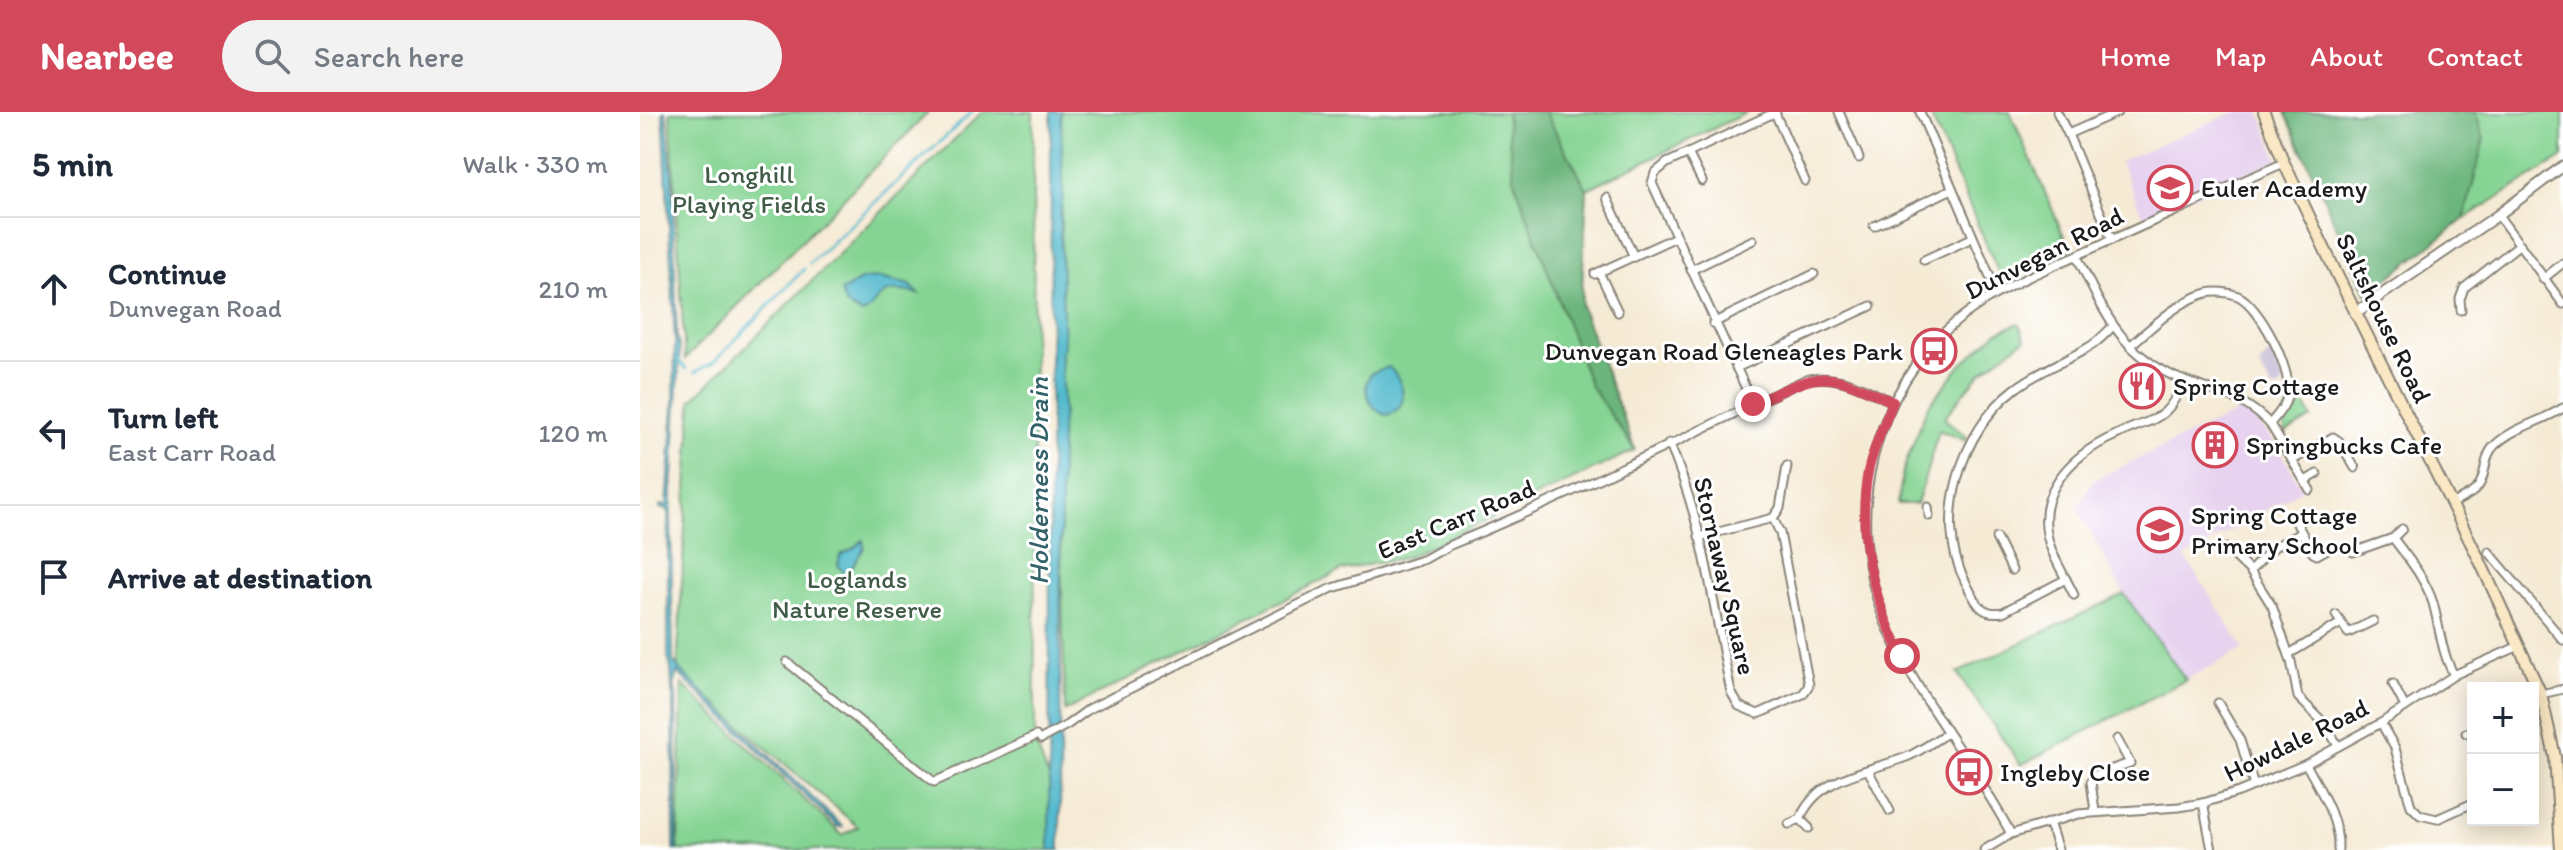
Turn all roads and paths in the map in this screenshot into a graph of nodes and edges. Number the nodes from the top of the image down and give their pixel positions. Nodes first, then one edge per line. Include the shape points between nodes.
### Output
1 (1775, 112) edge
2 (1839, 112) edge
3 (1920, 112) edge
4 (2057, 112) edge
5 (2118, 112) edge
6 (2264, 112) edge
7 (2068, 134) junction
8 (1688, 153) junction
9 (1859, 158) dead end
10 (2284, 163) junction
11 (2563, 166) edge
12 (1702, 181) dead end
13 (1805, 181) dead end
14 (1952, 189) junction
15 (1607, 198) dead end
16 (2498, 215) junction
17 (1874, 226) dead end
18 (1676, 237) junction
19 (1972, 238) junction
20 (1753, 240) dead end
21 (2112, 240) junction
22 (2520, 244) junction
23 (2077, 256) junction
24 (1634, 257) junction
25 (1924, 260) dead end
26 (2563, 263) edge
27 (1691, 270) junction
28 (1814, 274) dead end
29 (2543, 279) junction
30 (1997, 293) junction
31 (2563, 304) edge
32 (1871, 306) dead end
33 (2461, 310) dead end
34 (1618, 312) dead end
35 (2355, 313) junction
36 (1713, 323) junction
37 (2112, 327) junction
38 (2130, 346) junction
39 (1736, 368) junction
40 (2183, 380) junction
41 (1893, 402) junction
42 (1753, 404) junction
43 (2563, 408) edge
44 (2270, 424) junction
45 (2332, 427) dead end
46 (2333, 437) junction
47 (1669, 443) junction
48 (2293, 460) junction
49 (2355, 468) dead end
50 (1783, 470) dead end
51 (2317, 474) dead end
52 (2305, 481) junction
53 (2310, 490) dead end
54 (2451, 504) junction
55 (1773, 518) junction
56 (2297, 524) dead end
57 (2402, 529) dead end
58 (2301, 533) junction
59 (1699, 537) junction
60 (1996, 538) dead end
61 (2393, 538) junction
62 (2333, 546) dead end
63 (2226, 548) dead end
64 (2353, 552) dead end
65 (2489, 552) dead end
66 (2012, 570) dead end
67 (2250, 571) junction
68 (2066, 579) junction
69 (2074, 595) dead end
70 (2336, 615) dead end
71 (2373, 621) dead end
72 (2341, 623) junction
73 (2563, 640) edge
74 (2519, 646) junction
75 (2289, 654) junction
76 (787, 662) dead end
77 (2454, 675) junction
78 (2393, 684) dead end
79 (2563, 689) edge
80 (2541, 694) junction
81 (2218, 703) dead end
82 (2405, 707) junction
83 (2381, 723) junction
84 (1947, 733) junction
85 (2117, 739) dead end
86 (2338, 746) junction
87 (2306, 764) junction
88 (1868, 770) junction
89 (2254, 786) junction
90 (2203, 803) junction
91 (2467, 806) edge
92 (1890, 811) dead end
93 (2095, 811) junction
94 (1800, 819) junction
95 (2049, 822) junction
96 (1789, 824) dead end
97 (1809, 828) dead end
98 (2011, 834) junction
99 (1984, 850) edge
100 (2058, 850) edge
101 (2212, 850) edge
102 (2338, 850) edge
103 (2561, 850) edge

1 - 8 street
1 - 13 street
2 - 9 street
3 - 14 street
4 - 7 street
5 - 7 street
6 - 10 main road, Saltshouse Road
7 - 21 street
8 - 12 street
8 - 18 street via 1667,163 1652,183
10 - 21 street, Dunvegan Road
10 - 35 main road, Saltshouse Road
11 - 16 street
14 - 17 street
14 - 19 street
15 - 24 street
16 - 22 street
16 - 35 street
18 - 24 street
18 - 27 street
19 - 25 street
19 - 30 street
20 - 27 street
21 - 23 street, Dunvegan Road
22 - 29 street
22 - 33 street via 2464,288
23 - 30 street, Dunvegan Road
23 - 37 street
24 - 34 street via 1597,273
26 - 29 street
27 - 36 street
28 - 36 street
29 - 31 street
30 - 41 street, Dunvegan Road via 1938,340
32 - 39 street
35 - 54 main road, Saltshouse Road
36 - 39 street
37 - 38 street
37 - 68 street via 2092,346 2044,370 2002,401 1970,446 1952,505 1952,547 1982,611 2003,612
38 - 40 street via 2152,365
38 - 44 street via 2196,298 2220,292 2240,296 2280,352 2289,393
39 - 42 street
40 - 44 street via 2234,398
40 - 68 street via 2169,411 2085,451 2058,480 2047,506 2047,532
41 - 42 street, East Carr Road via 1826,376 1807,379
41 - 84 street, Dunvegan Road via 1868,472 1867,552 1885,622
42 - 47 street, East Carr Road
43 - 54 street via 2495,445 2480,485
44 - 48 street
45 - 46 street
46 - 48 street
46 - 49 street
47 - 59 street, Stornaway Square
47 - 76 street, East Carr Road via 1626,468 1425,559 1330,589 1089,709 1067,725 934,782
48 - 52 street
50 - 55 street via 1780,508
51 - 52 street
52 - 53 street
54 - 74 main road, Saltshouse Road
55 - 59 street
55 - 59 street, Stornaway Square via 1809,685 1803,694 1763,713 1745,711 1731,692
56 - 58 street
57 - 61 street
58 - 62 street via 2317,555
58 - 67 street via 2274,547
60 - 66 street
61 - 64 street
61 - 77 street via 2432,600
63 - 67 street
65 - 73 street
67 - 75 street via 2272,606
68 - 69 street
70 - 72 street
71 - 72 street via 2348,633
72 - 75 street
74 - 77 street, Howdale Road
74 - 80 main road, Saltshouse Road
75 - 86 street via 2298,697
77 - 82 street, Howdale Road
78 - 82 street
79 - 80 street
80 - 103 main road, Saltshouse Road via 2555,757
81 - 89 street via 2240,740
82 - 83 street, Howdale Road
83 - 86 street, Howdale Road
83 - 91 street via 2395,748 2411,806 2420,815 2437,819
84 - 88 street via 1912,755
84 - 98 street, Dunvegan Road via 1993,798
85 - 93 street via 2130,763 2095,775
86 - 87 street, Howdale Road
87 - 89 street, Howdale Road
87 - 102 street via 2333,824
88 - 92 street
88 - 94 street via 1820,791
89 - 90 street, Howdale Road
90 - 93 street, Howdale Road
90 - 101 street
93 - 95 street, Howdale Road
94 - 96 street
94 - 97 street
95 - 98 street, Howdale Road
95 - 100 street
98 - 99 street, Howdale Road

